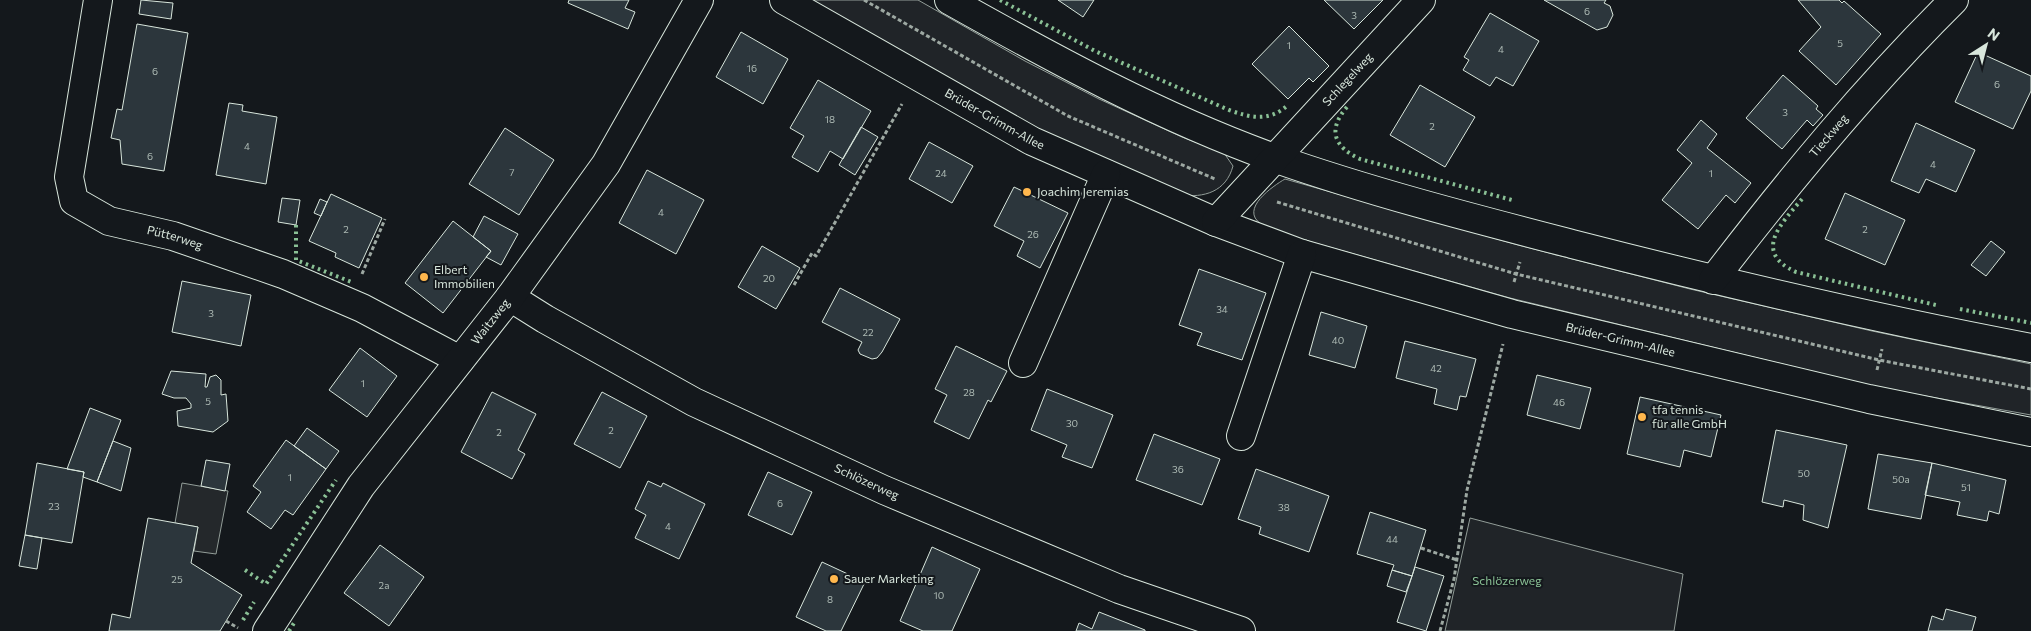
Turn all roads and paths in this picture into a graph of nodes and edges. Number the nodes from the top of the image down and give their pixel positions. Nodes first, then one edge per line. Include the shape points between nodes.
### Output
1 (98, 0) edge
2 (699, 0) edge
3 (784, 0) edge
4 (949, 0) edge
5 (1421, 0) edge
6 (1954, 0) edge
7 (917, 77) junction
8 (1274, 158) junction
9 (1106, 174) junction
10 (385, 219) dead end
11 (1216, 222) junction
12 (1528, 232) junction
13 (1302, 254) junction
14 (1713, 280) junction
15 (794, 285) dead end
16 (510, 297) junction
17 (350, 302) junction
18 (1512, 314) junction
19 (1890, 320) junction
20 (2031, 348) edge
21 (460, 360) junction
22 (1023, 363) dead end
23 (1869, 399) junction
24 (2031, 432) edge
25 (1241, 436) dead end
26 (1421, 548) dead end
27 (1457, 560) junction
28 (226, 621) dead end
29 (242, 631) edge
30 (267, 631) edge
31 (1241, 631) edge
32 (1440, 631) edge

1 - 17 street, Pütterweg via 69,178 74,201 110,221 192,242
2 - 16 street, Waitzweg via 606,164
3 - 7 street, Brüder-Grimm-Allee
4 - 8 street via 1145,105
5 - 8 street, Schlegelweg
6 - 14 street, Tieckweg via 1791,178
7 - 9 street, Brüder-Grimm-Allee via 1032,141
7 - 15 path via 816,256 812,254
8 - 11 street
8 - 12 street
9 - 11 street, Brüder-Grimm-Allee
9 - 22 street
10 - 17 path
11 - 13 street, Brüder-Grimm-Allee
12 - 14 street
12 - 18 path via 1510,298
13 - 18 street, Brüder-Grimm-Allee
13 - 25 street
14 - 19 street
16 - 21 street, Waitzweg
16 - 31 street, Schlözerweg via 694,402 884,490 1119,589
17 - 21 street, Pütterweg
18 - 23 street, Brüder-Grimm-Allee
18 - 27 path via 1467,490
19 - 20 street
19 - 23 path
21 - 30 street, Waitzweg via 361,486
23 - 24 street, Brüder-Grimm-Allee
26 - 27 path
27 - 32 path
28 - 29 path

